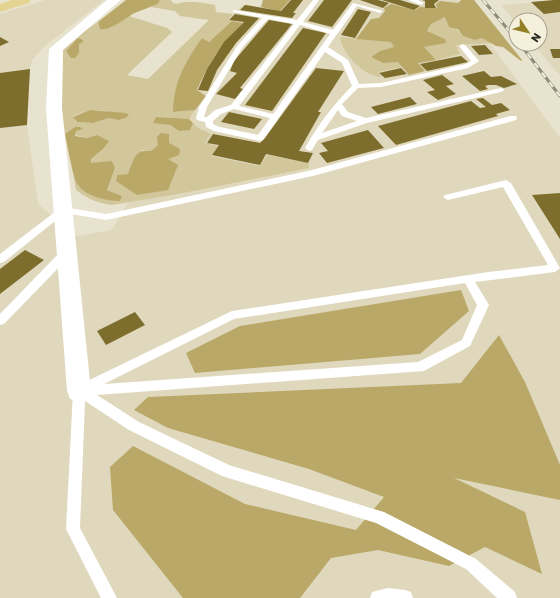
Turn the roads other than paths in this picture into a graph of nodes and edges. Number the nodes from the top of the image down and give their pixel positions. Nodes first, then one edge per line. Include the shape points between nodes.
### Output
1 (25, 0) edge
2 (115, 0) edge
3 (316, 0) edge
4 (410, 0) edge
5 (356, 2) edge
6 (421, 3) dead end
7 (0, 8) edge
8 (235, 11) dead end
9 (380, 11) dead end
10 (266, 17) junction
11 (300, 23) junction
12 (335, 33) junction
13 (463, 46) dead end
14 (324, 48) junction
15 (356, 86) junction
16 (501, 90) dead end
17 (338, 104) junction
18 (234, 107) junction
19 (274, 117) junction
20 (513, 118) dead end
21 (209, 120) junction
22 (365, 122) junction
23 (314, 138) junction
24 (309, 148) dead end
25 (448, 197) dead end
26 (63, 210) junction
27 (67, 252) junction
28 (0, 259) edge
29 (468, 279) junction
30 (0, 321) edge
31 (79, 391) junction
32 (109, 598) edge
33 (378, 598) edge
34 (405, 598) edge
35 (509, 598) edge

1 - 7 main road
2 - 26 street via 56,49 54,108
3 - 11 lane
4 - 6 lane
5 - 9 lane
5 - 12 lane
8 - 10 lane
10 - 11 lane
10 - 21 lane via 239,47 203,107 200,118
11 - 12 lane
11 - 18 lane
12 - 14 lane
13 - 15 lane via 475,61 468,66 382,85
14 - 15 lane via 345,62
14 - 19 lane
15 - 17 lane
16 - 22 lane
17 - 22 lane via 345,114
17 - 23 lane
18 - 19 lane
18 - 21 lane via 218,112
19 - 21 lane via 260,138 217,129 209,125
20 - 26 lane via 313,173 106,217
22 - 23 lane
23 - 24 lane
25 - 29 lane via 506,183 555,268
26 - 27 street
26 - 28 lane
27 - 30 lane
27 - 31 street
29 - 31 lane via 232,315
29 - 31 lane via 483,306 466,343 420,367
31 - 32 lane via 73,529
31 - 35 lane via 134,426 227,471 379,517 471,564
33 - 34 lane

